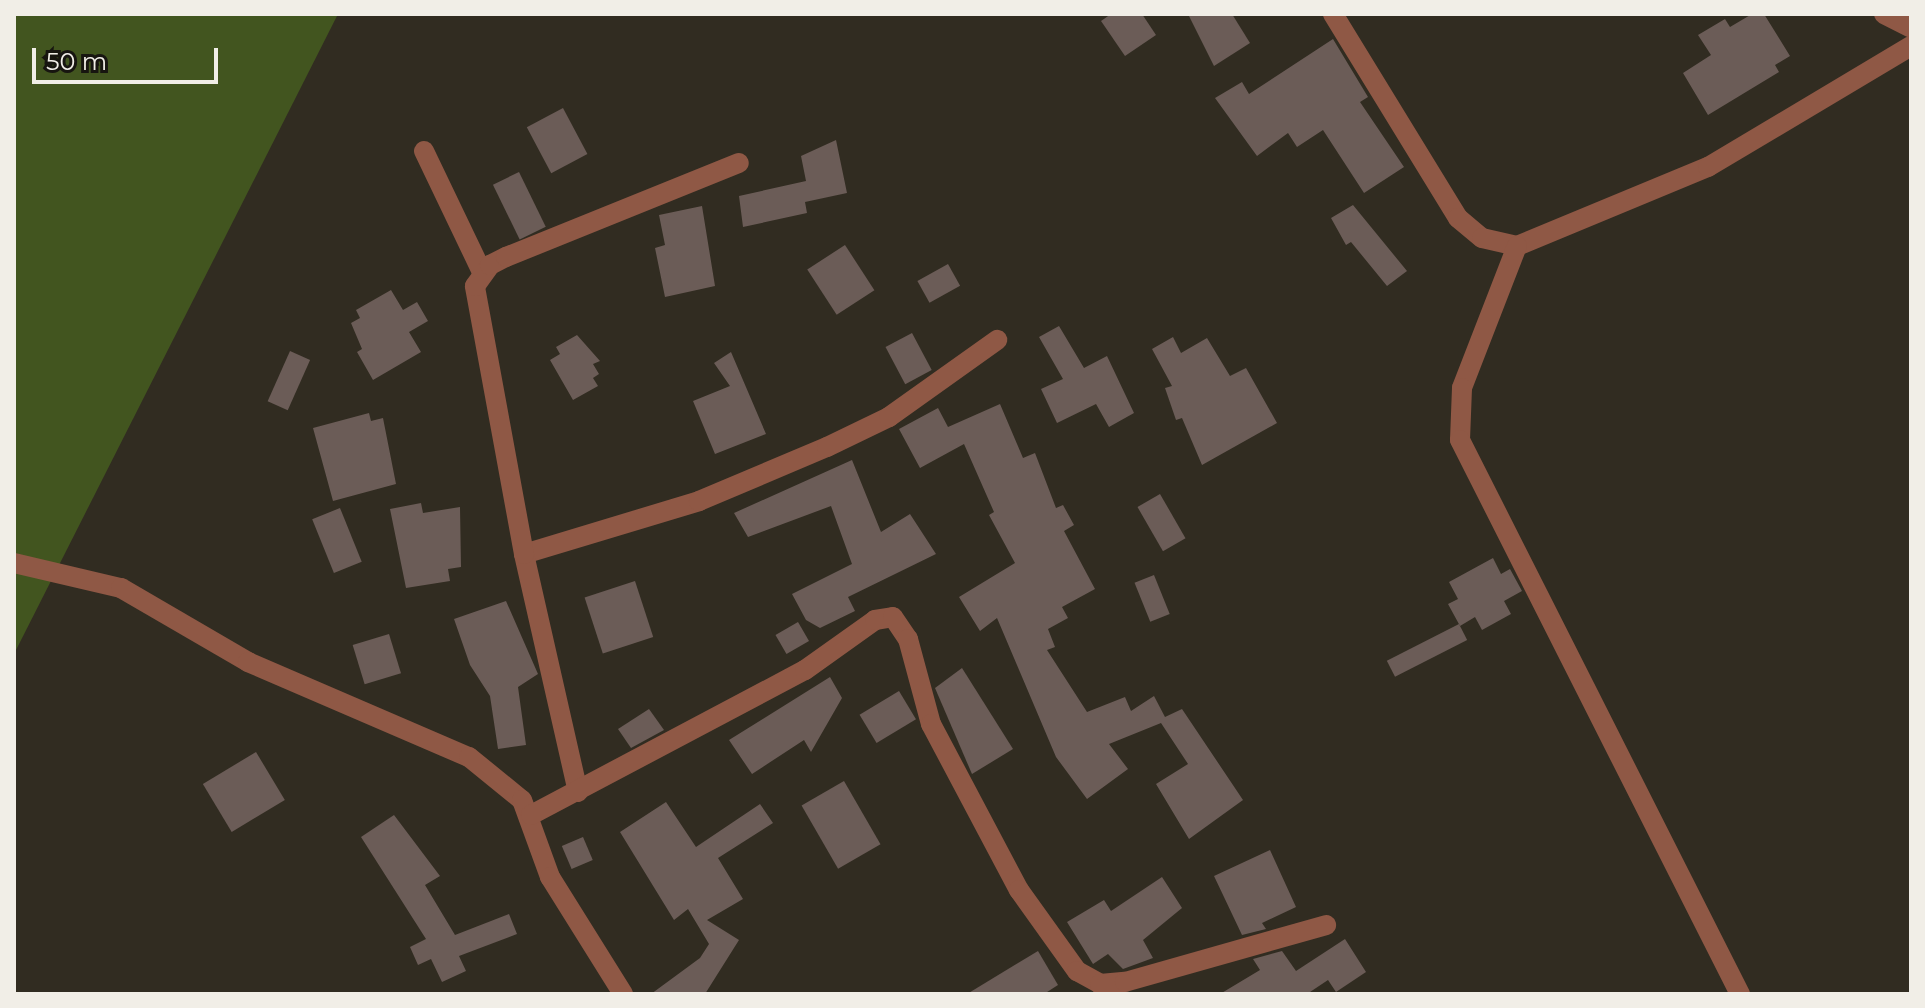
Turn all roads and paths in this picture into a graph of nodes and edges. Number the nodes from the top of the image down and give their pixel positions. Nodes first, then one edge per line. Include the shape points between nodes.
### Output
1 (1333, 14) edge
2 (1884, 14) edge
3 (1911, 28) edge
4 (1911, 46) edge
5 (424, 151) dead end
6 (739, 163) dead end
7 (1517, 246) junction
8 (482, 272) junction
9 (997, 340) dead end
10 (524, 554) junction
11 (14, 563) edge
12 (578, 792) junction
13 (531, 815) junction
14 (1326, 925) dead end
15 (623, 994) edge
16 (1740, 994) edge

1 - 7 street via 1458,218 1482,238
2 - 3 street
4 - 7 street via 1708,167
5 - 8 street
6 - 8 street via 506,257
7 - 16 street via 1462,388 1460,440
8 - 10 street via 473,299
9 - 10 street via 889,417 827,447 699,501
10 - 12 street
11 - 13 street via 121,588 248,662 453,748 506,785
12 - 13 street
12 - 14 street via 805,670 875,620 893,617 908,639 931,724 1019,890 1077,971 1111,985
13 - 15 street via 550,877

